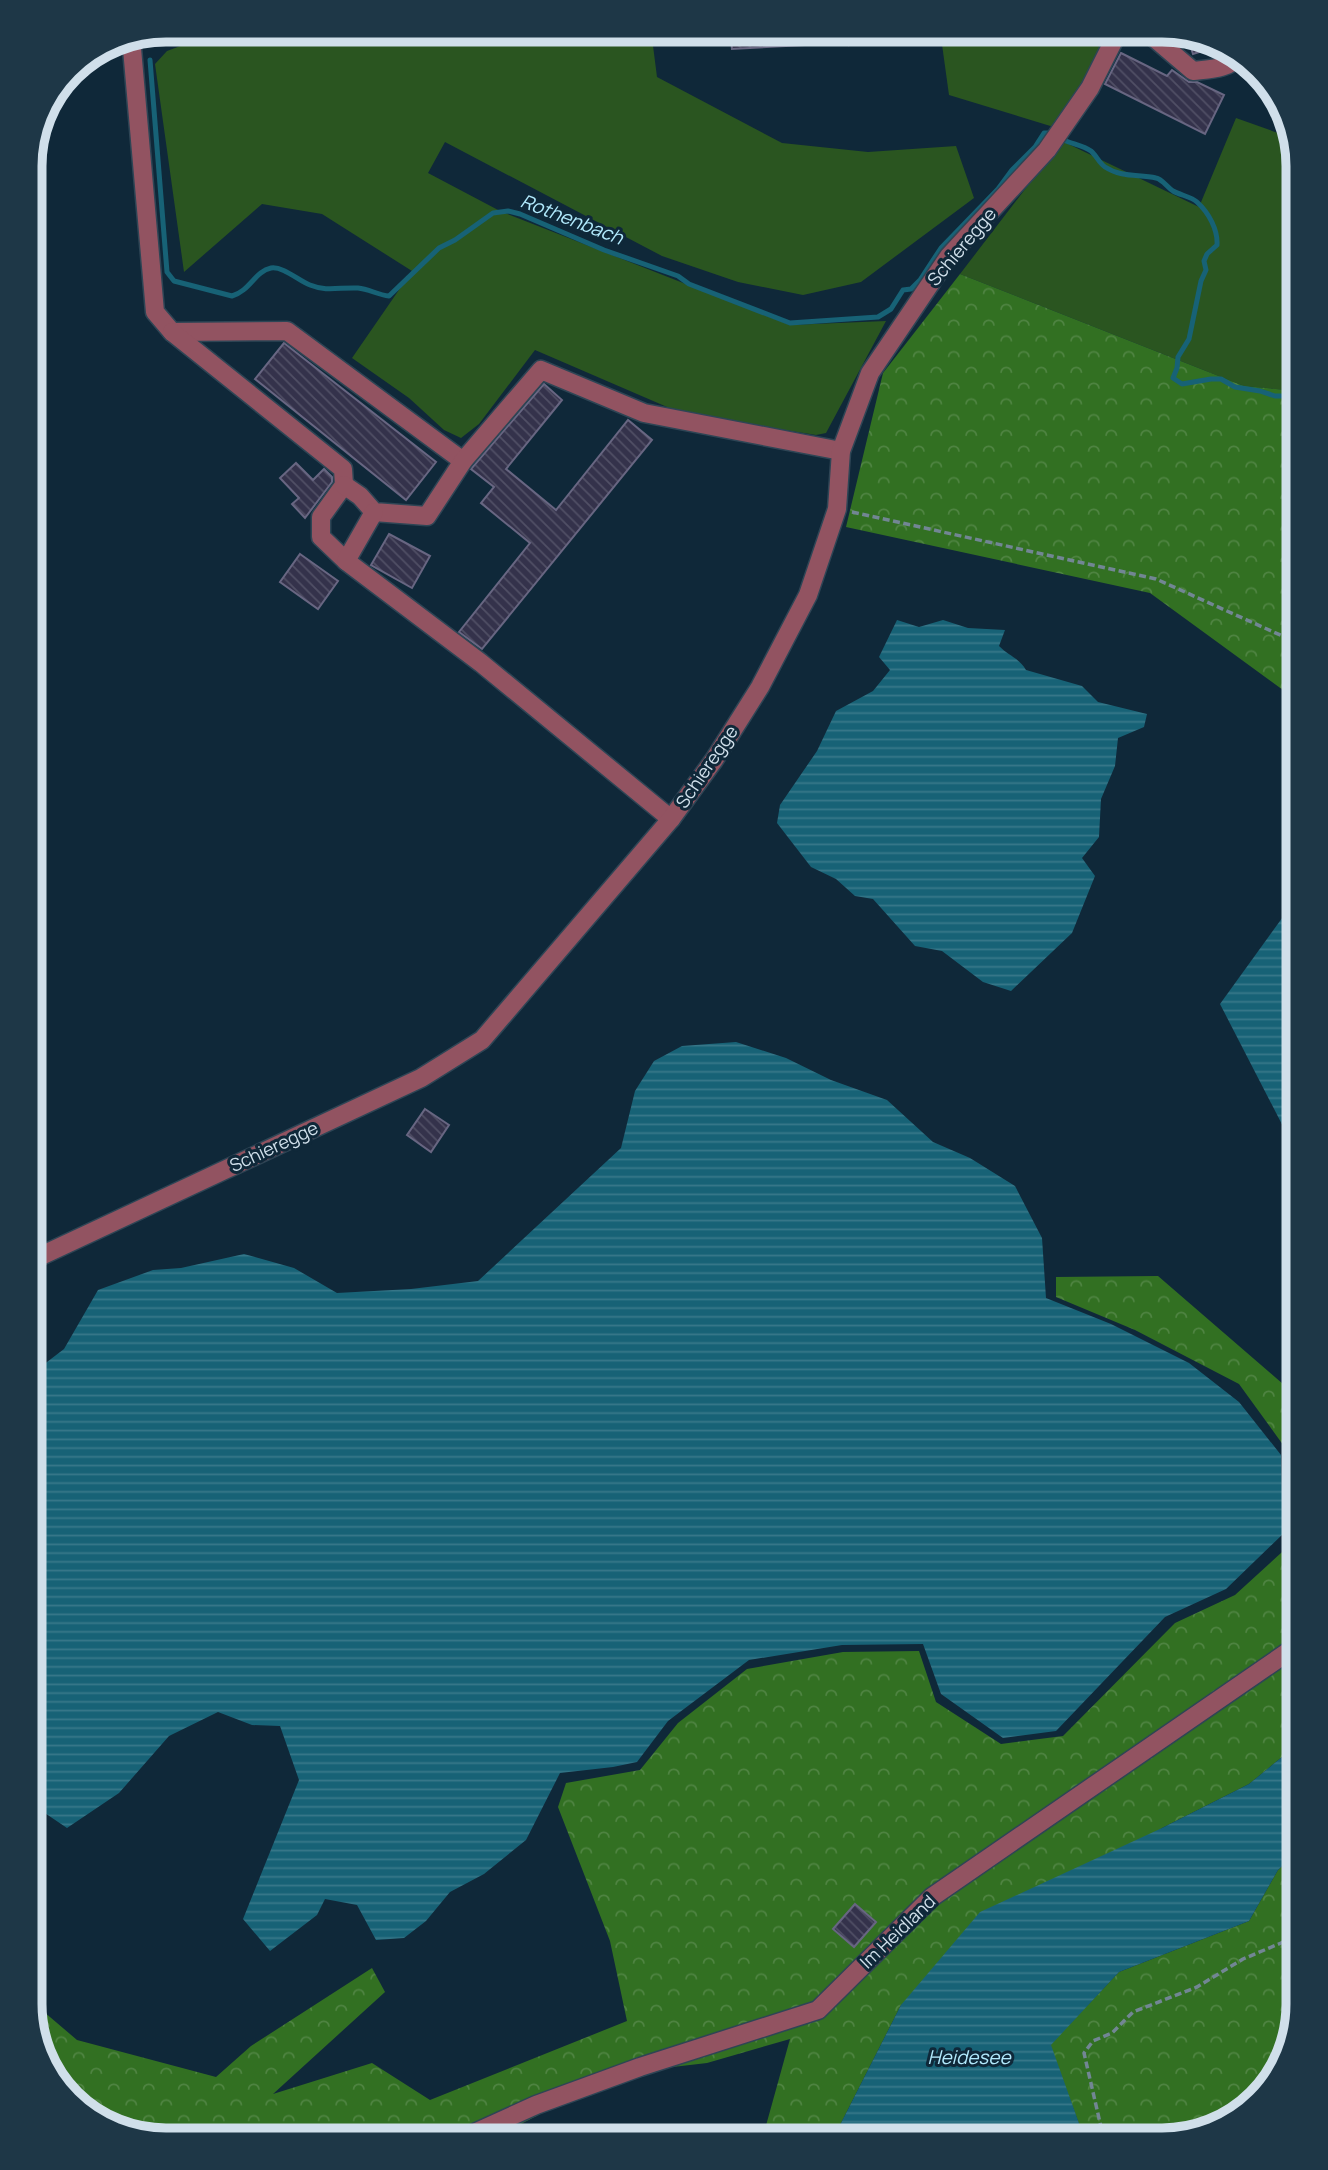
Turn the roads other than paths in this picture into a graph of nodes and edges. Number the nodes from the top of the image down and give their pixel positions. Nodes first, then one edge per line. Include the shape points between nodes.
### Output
1 (1113, 42) edge
2 (1159, 42) edge
3 (132, 47) edge
4 (1231, 63) edge
5 (172, 332) junction
6 (841, 451) junction
7 (463, 461) junction
8 (344, 485) junction
9 (374, 512) junction
10 (346, 561) junction
11 (671, 819) junction
12 (42, 1255) edge
13 (1286, 1653) edge
14 (485, 2128) edge

1 - 6 street, Schieregge via 1090,88 1047,150 949,256 870,373
2 - 4 street via 1193,71
3 - 5 street via 155,312
5 - 7 street via 287,331
5 - 8 street via 343,470
6 - 7 street via 644,413 541,370
6 - 11 street, Schieregge via 837,509 808,595 766,675
7 - 9 street via 427,516
8 - 9 street
8 - 10 street via 321,517 321,537
9 - 10 street
10 - 11 street via 481,663
11 - 12 street, Schieregge via 482,1040 421,1078
13 - 14 street, Im Heidland via 932,1897 818,2010 640,2067

